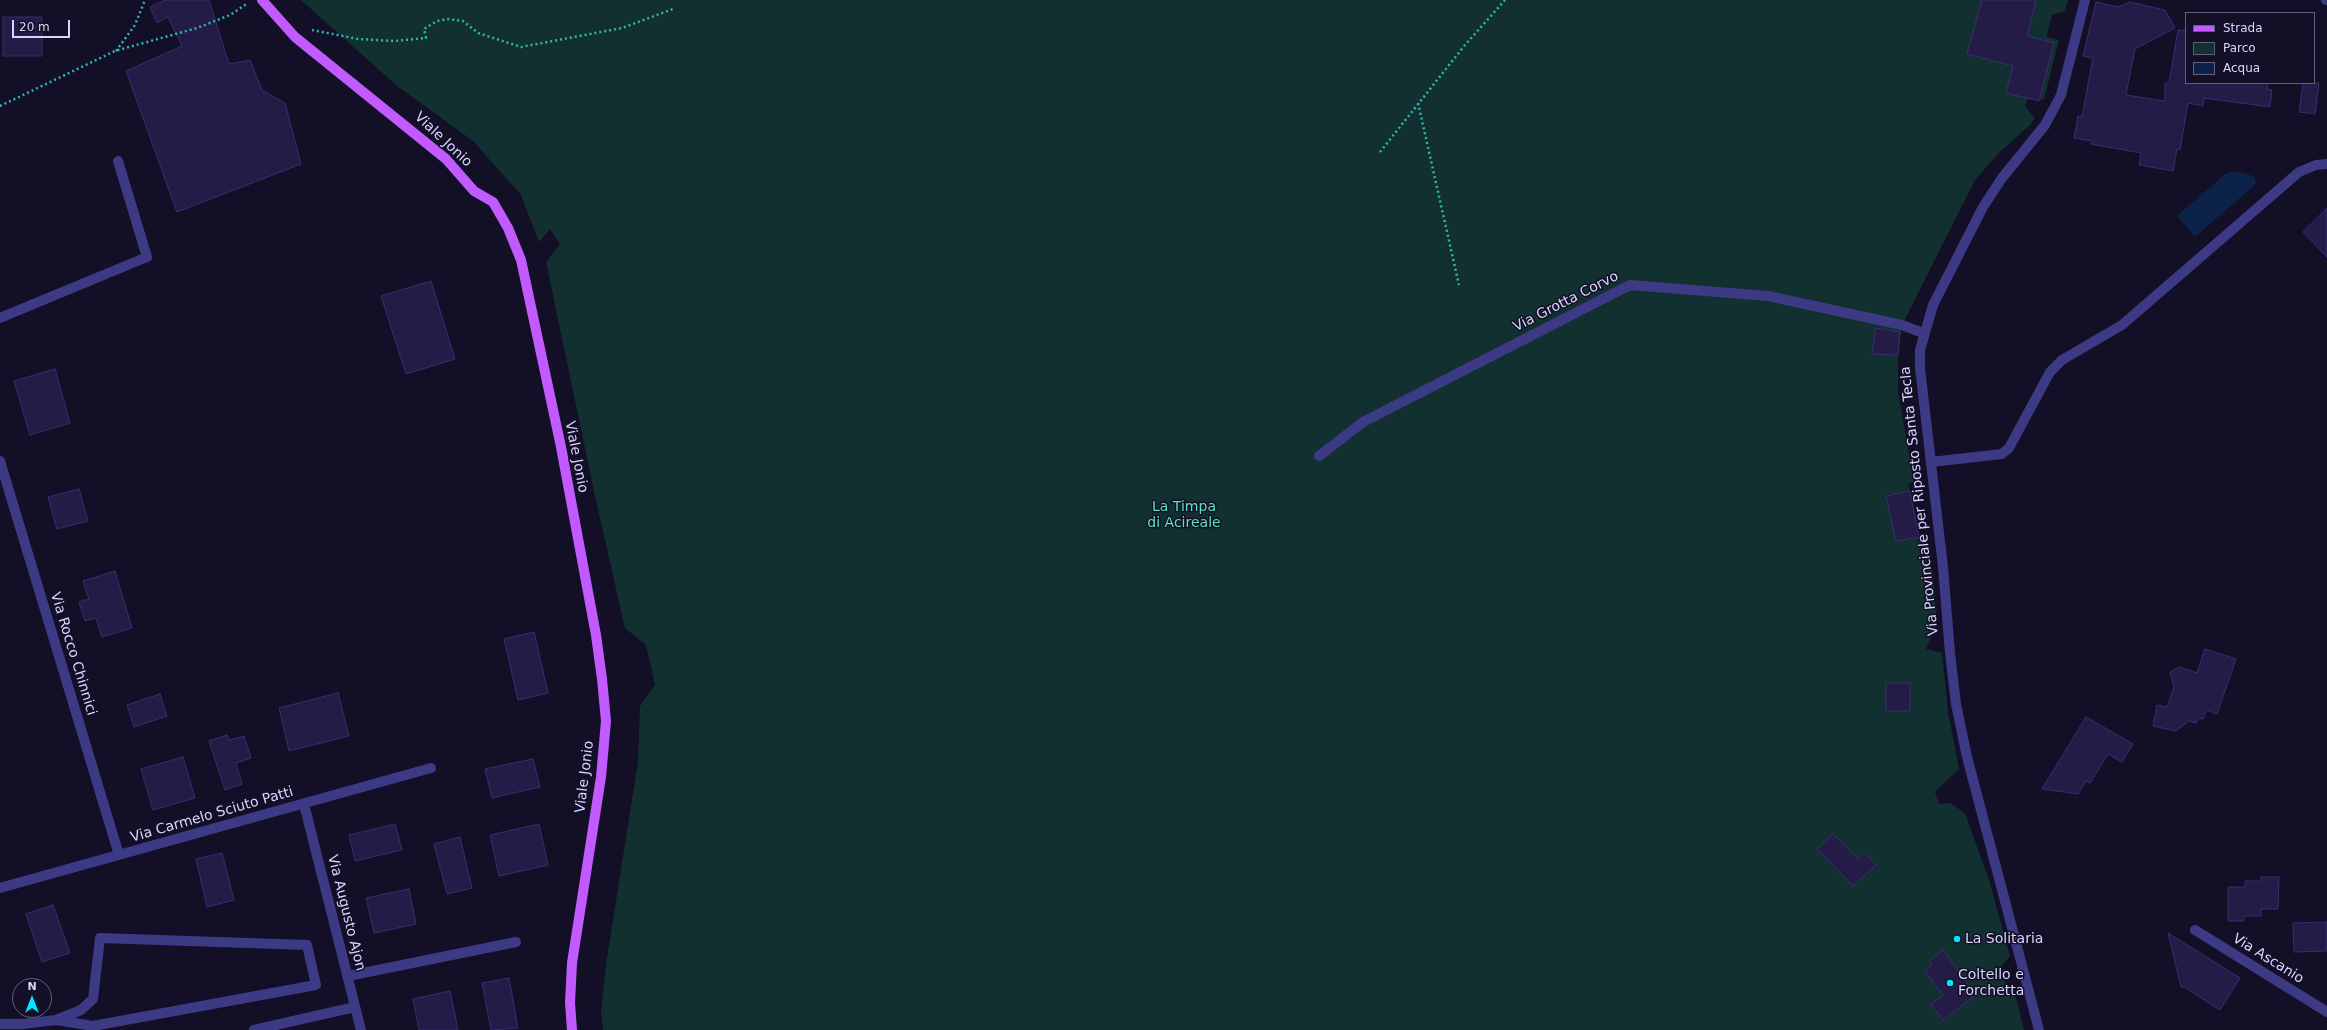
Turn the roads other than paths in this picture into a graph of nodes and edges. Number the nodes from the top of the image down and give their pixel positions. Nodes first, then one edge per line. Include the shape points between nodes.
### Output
1 (262, 0) edge
2 (2085, 0) edge
3 (118, 161) dead end
4 (2327, 164) edge
5 (0, 318) edge
6 (1924, 333) junction
7 (1319, 456) dead end
8 (0, 461) edge
9 (1931, 462) junction
10 (431, 768) dead end
11 (304, 804) junction
12 (119, 855) junction
13 (0, 888) edge
14 (2195, 930) dead end
15 (516, 942) dead end
16 (348, 976) junction
17 (356, 1007) junction
18 (2327, 1012) edge
19 (56, 1020) junction
20 (0, 1024) edge
21 (23, 1027) edge
22 (7, 1030) edge
23 (254, 1030) edge
24 (361, 1030) edge
25 (572, 1030) edge
26 (2038, 1030) edge

1 - 25 main road, Viale Jonio via 296,37 440,154 474,191 493,202 508,228 521,260 596,635 606,722 601,777 572,963
2 - 6 street, Via Provinciale per Riposto Santa Tecla via 2061,96 2045,125 2002,178 1983,207 1933,305
3 - 5 street via 147,257
4 - 9 street via 2316,165 2299,172 2122,325 2062,360 2050,372 2009,448 2002,454
6 - 7 street, Via Grotta Corvo via 1902,325 1768,296 1630,285 1363,422
6 - 9 street, Via Provinciale per Riposto Santa Tecla via 1920,350 1920,368
8 - 12 street, Via Rocco Chinnici
9 - 26 street, Via Provinciale per Riposto Santa Tecla via 1958,711 1967,757
10 - 11 street, Via Carmelo Sciuto Patti
11 - 12 street, Via Carmelo Sciuto Patti
11 - 16 street, Via Augusto Ajon
12 - 13 street, Via Carmelo Sciuto Patti
14 - 18 street, Via Ascanio
15 - 16 street
16 - 17 street, Via Augusto Ajon
17 - 23 street
17 - 24 street, Via Augusto Ajon
19 - 19 street via 81,1010 93,998 100,938 307,946 316,985 93,1026
19 - 21 street
20 - 21 street
21 - 22 street

